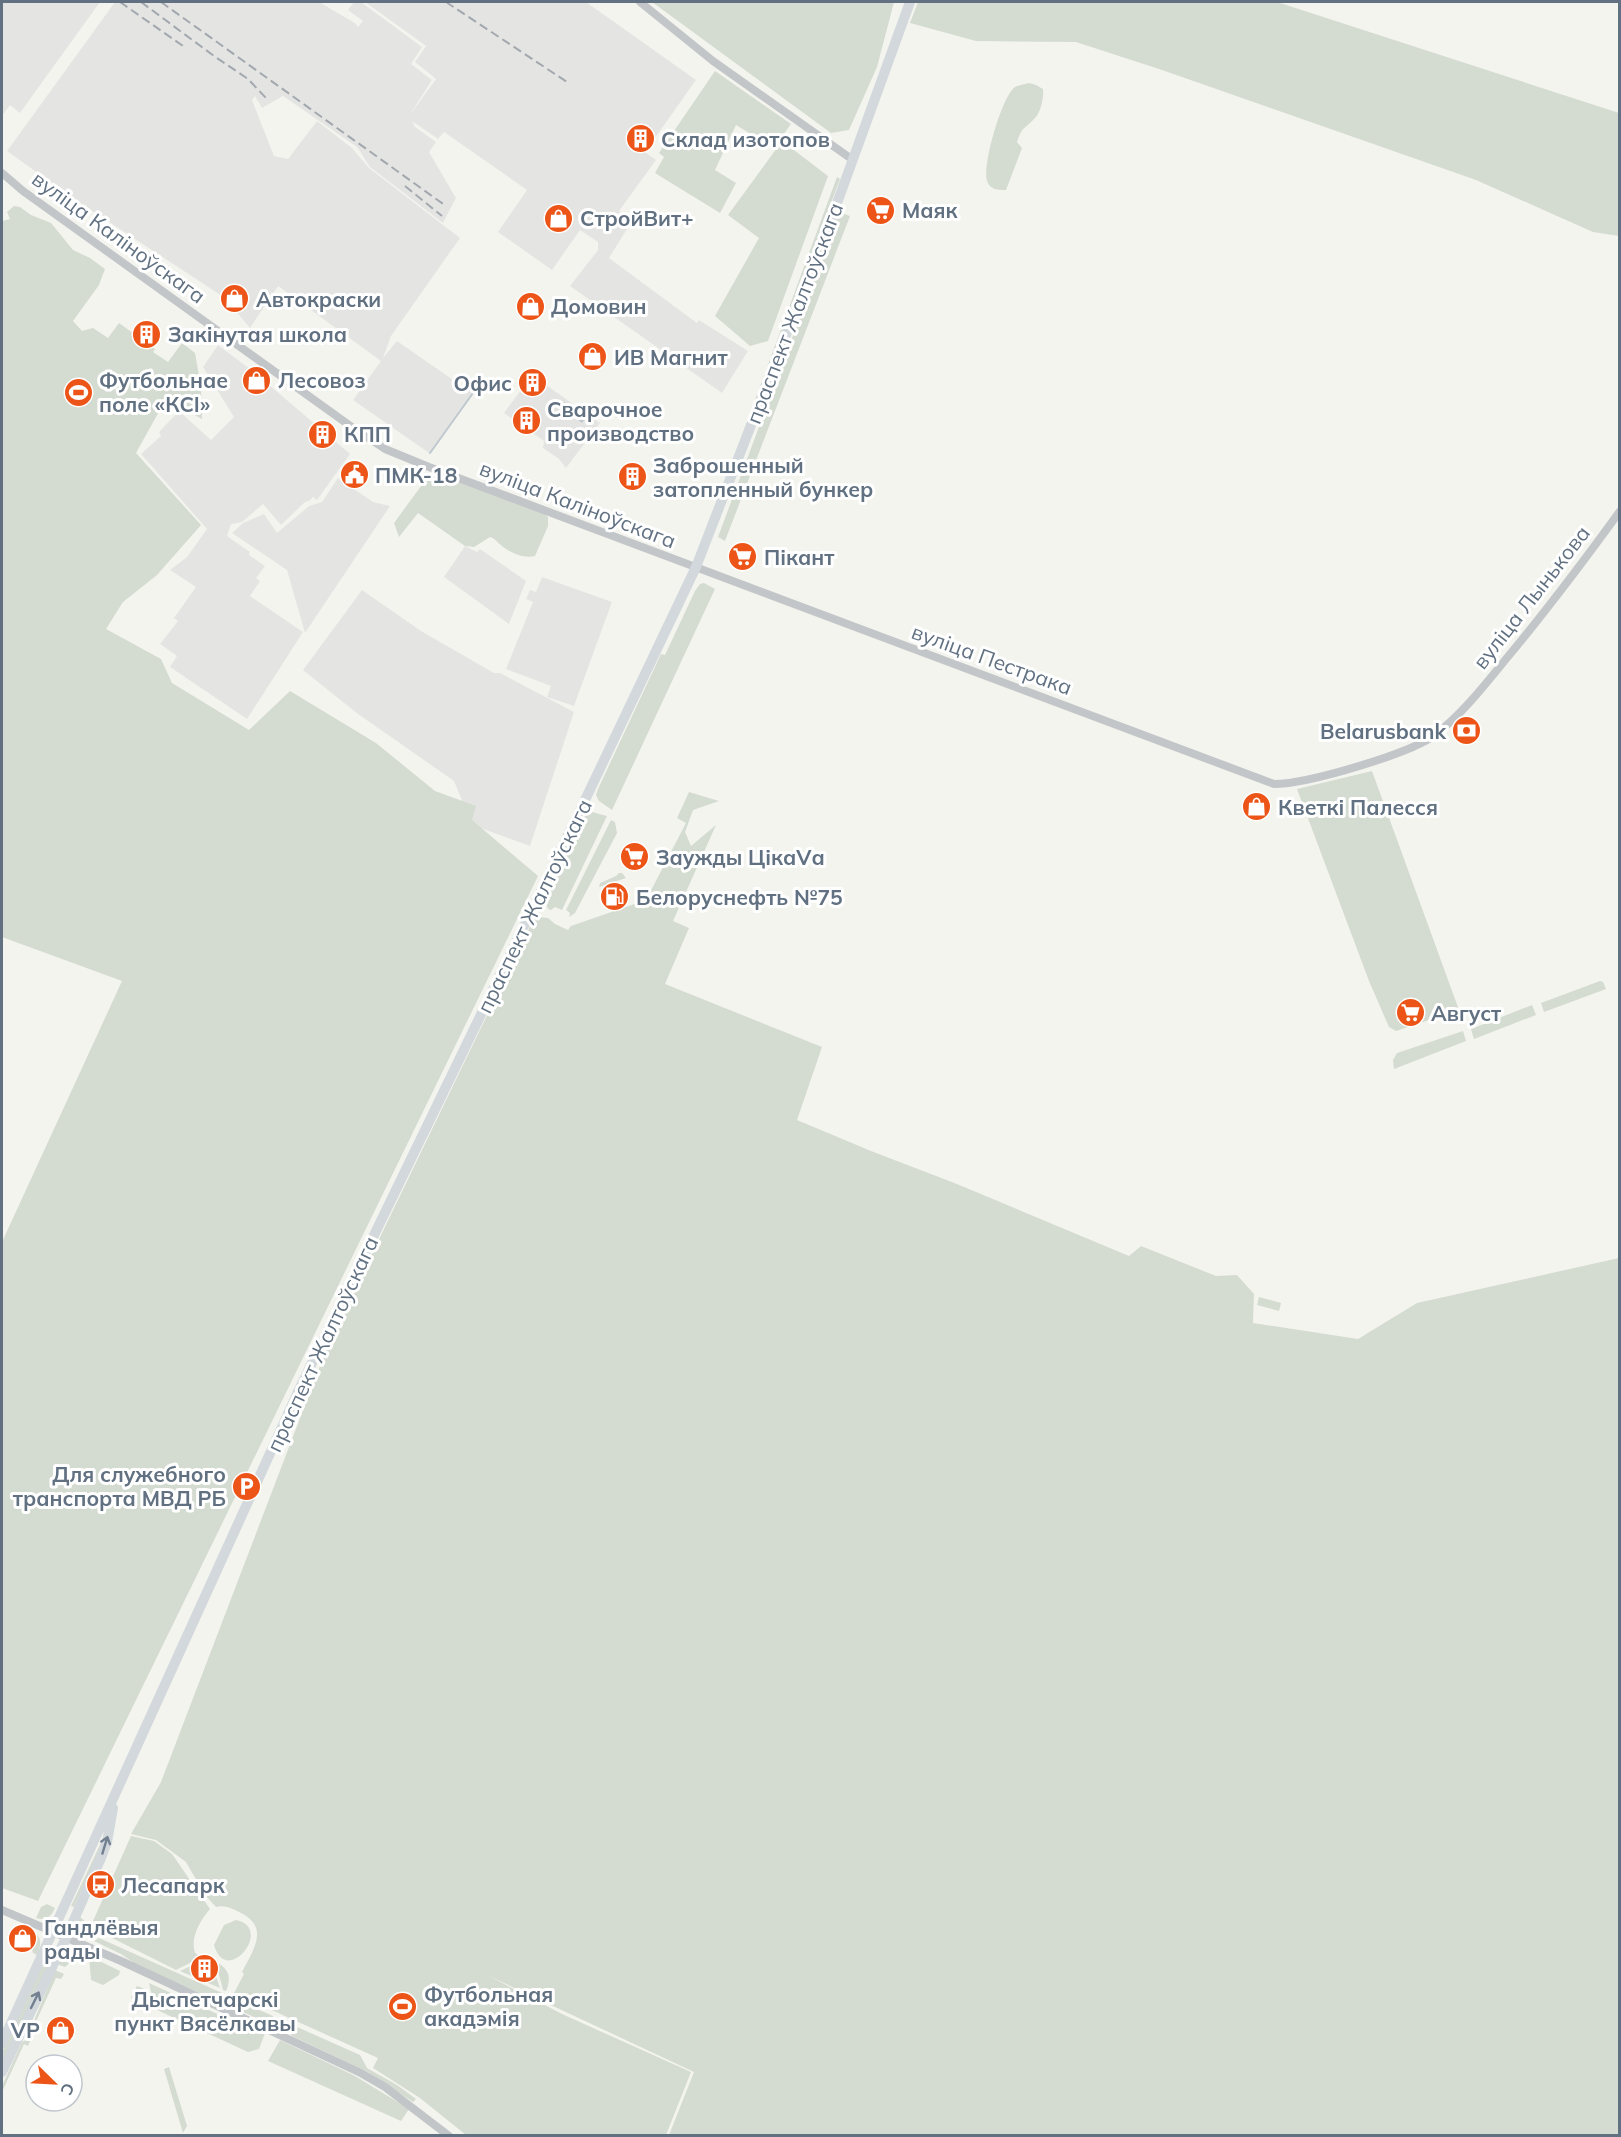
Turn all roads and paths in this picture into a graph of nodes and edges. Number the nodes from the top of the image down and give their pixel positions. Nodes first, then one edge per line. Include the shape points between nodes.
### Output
1 (640, 2) edge
2 (910, 2) edge
3 (853, 160) junction
4 (2, 173) edge
5 (1620, 511) edge
6 (696, 567) junction
7 (1275, 784) joint
8 (116, 1793) junction
9 (2, 1910) edge
10 (52, 1933) junction
11 (66, 1938) junction
12 (2, 2043) edge
13 (2, 2072) edge
14 (448, 2136) edge

1 - 3 street via 713,61
2 - 3 main road, праспект Жалтоўскага
3 - 6 main road, праспект Жалтоўскага
4 - 6 street, вуліца Каліноўскага via 372,441 429,468
5 - 7 street, вуліца Лынькова via 1566,585 1469,704 1438,732 1422,743 1324,775
6 - 7 street, вуліца Пестрака
6 - 8 main road, праспект Жалтоўскага via 297,1394
8 - 10 main road, праспект Жалтоўскага
11 -> 8 main road, праспект Жалтоўскага via 107,1842
9 - 10 street
10 - 11 street
10 - 12 main road, праспект Жалтоўскага
13 -> 11 main road, праспект Жалтоўскага
11 - 14 street via 358,2072

